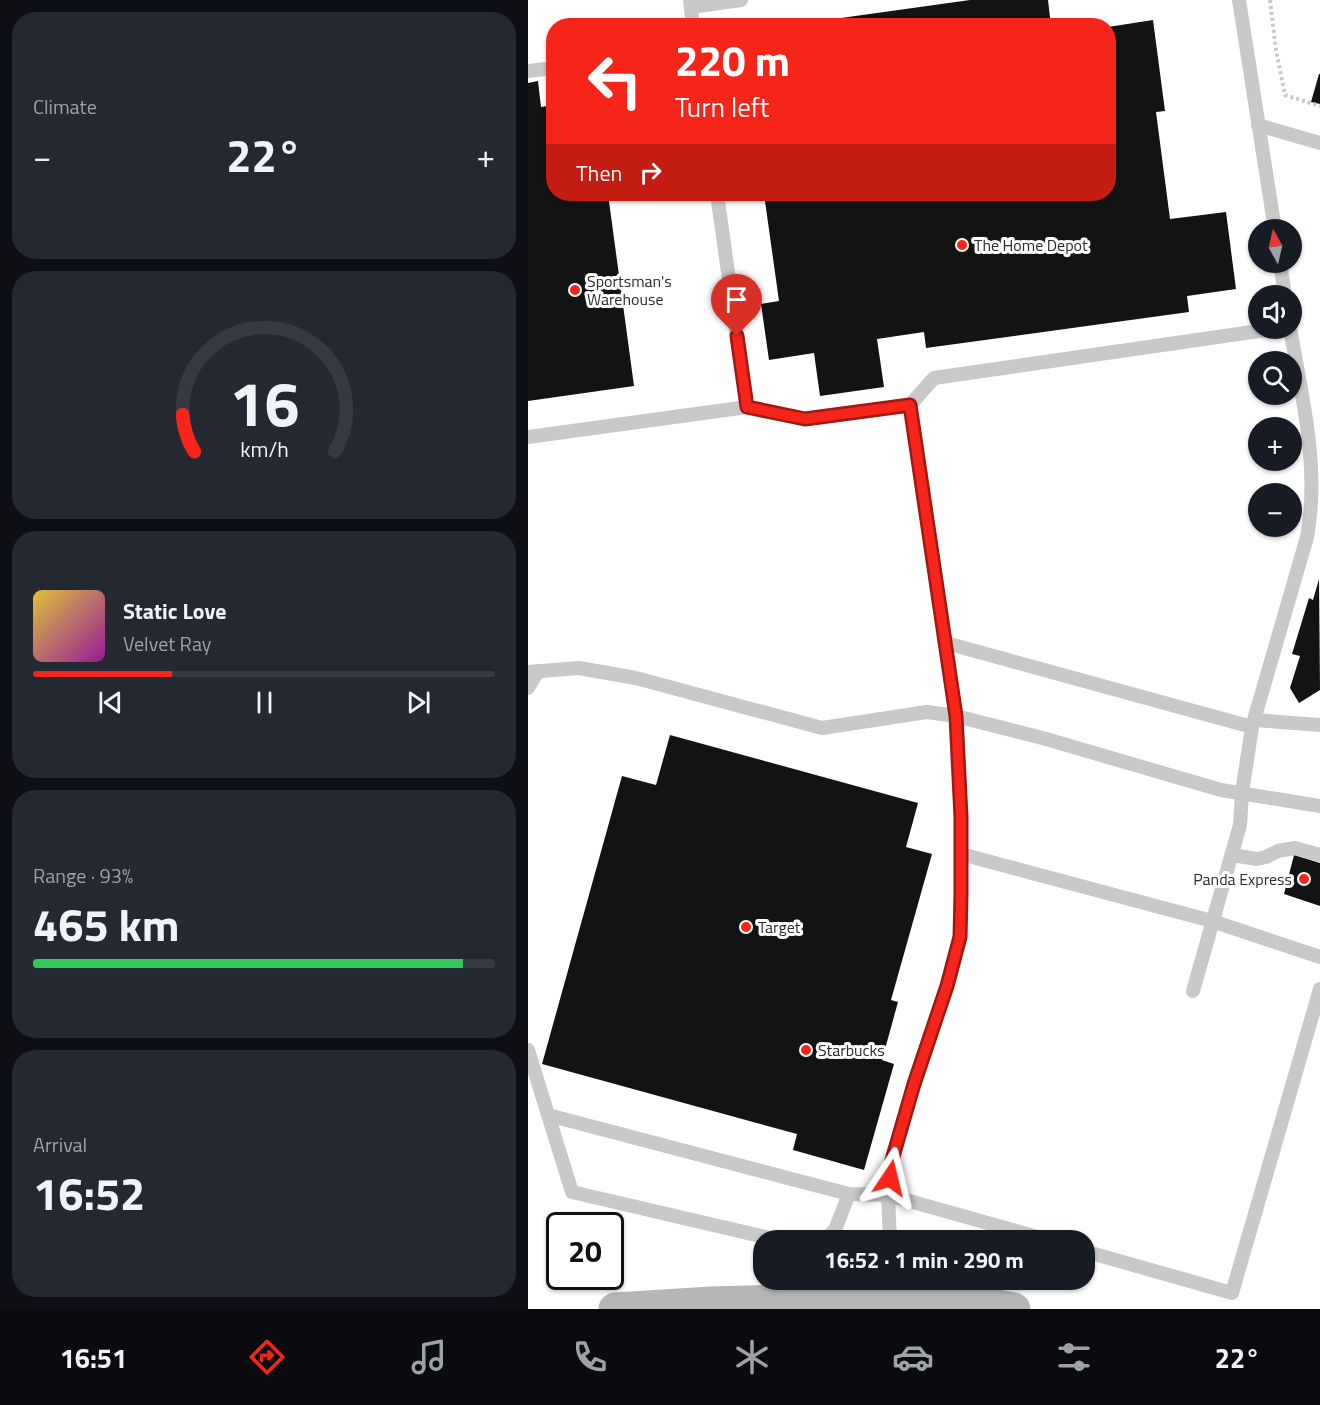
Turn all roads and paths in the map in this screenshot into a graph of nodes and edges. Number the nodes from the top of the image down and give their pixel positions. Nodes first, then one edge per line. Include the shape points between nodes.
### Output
1 (741, 0) edge
2 (1239, 0) edge
3 (1270, 0) edge
4 (690, 4) edge
5 (546, 69) edge
6 (528, 71) edge
7 (1320, 106) edge
8 (1258, 125) junction
9 (1320, 143) edge
10 (718, 201) edge
11 (1273, 219) edge
12 (1248, 333) edge
13 (1292, 339) edge
14 (910, 405) junction
15 (747, 407) junction
16 (528, 437) edge
17 (1317, 491) edge
18 (946, 643) junction
19 (533, 671) edge
20 (528, 688) edge
21 (956, 716) junction
22 (1254, 724) junction
23 (1320, 725) edge
24 (1242, 793) junction
25 (1320, 806) edge
26 (961, 854) junction
27 (1232, 855) junction
28 (1320, 855) edge
29 (1212, 921) junction
30 (1320, 957) edge
31 (1320, 989) edge
32 (1193, 991) dead end
33 (528, 1050) edge
34 (548, 1114) junction
35 (849, 1194) junction
36 (888, 1195) junction
37 (835, 1230) edge
38 (890, 1230) edge
39 (1012, 1230) edge
40 (753, 1234) edge
41 (1095, 1254) edge
42 (615, 1309) edge
43 (1014, 1309) edge

1 - 4 lane
2 - 8 lane
3 - 7 path via 1285,95
5 - 6 lane
8 - 9 lane
8 - 11 lane
10 - 15 lane
12 - 14 lane via 934,378
13 - 17 lane
14 - 15 lane via 805,419
14 - 18 lane
15 - 16 lane
17 - 22 lane
18 - 21 lane
18 - 22 lane
19 - 20 lane
19 - 21 lane via 579,668 636,678 822,728 927,712
21 - 24 lane
21 - 26 lane
22 - 23 lane
22 - 24 lane
24 - 25 lane
24 - 27 lane via 1240,825
26 - 29 lane
26 - 36 lane via 960,937 892,1160
27 - 28 lane via 1257,859 1295,848
27 - 29 lane
29 - 30 lane
29 - 32 lane
31 - 41 lane via 1232,1293
33 - 34 lane
34 - 35 lane
34 - 40 lane via 572,1192
35 - 36 lane
35 - 37 lane
36 - 38 lane
36 - 39 lane
42 - 43 main road via 892,1294 954,1298

